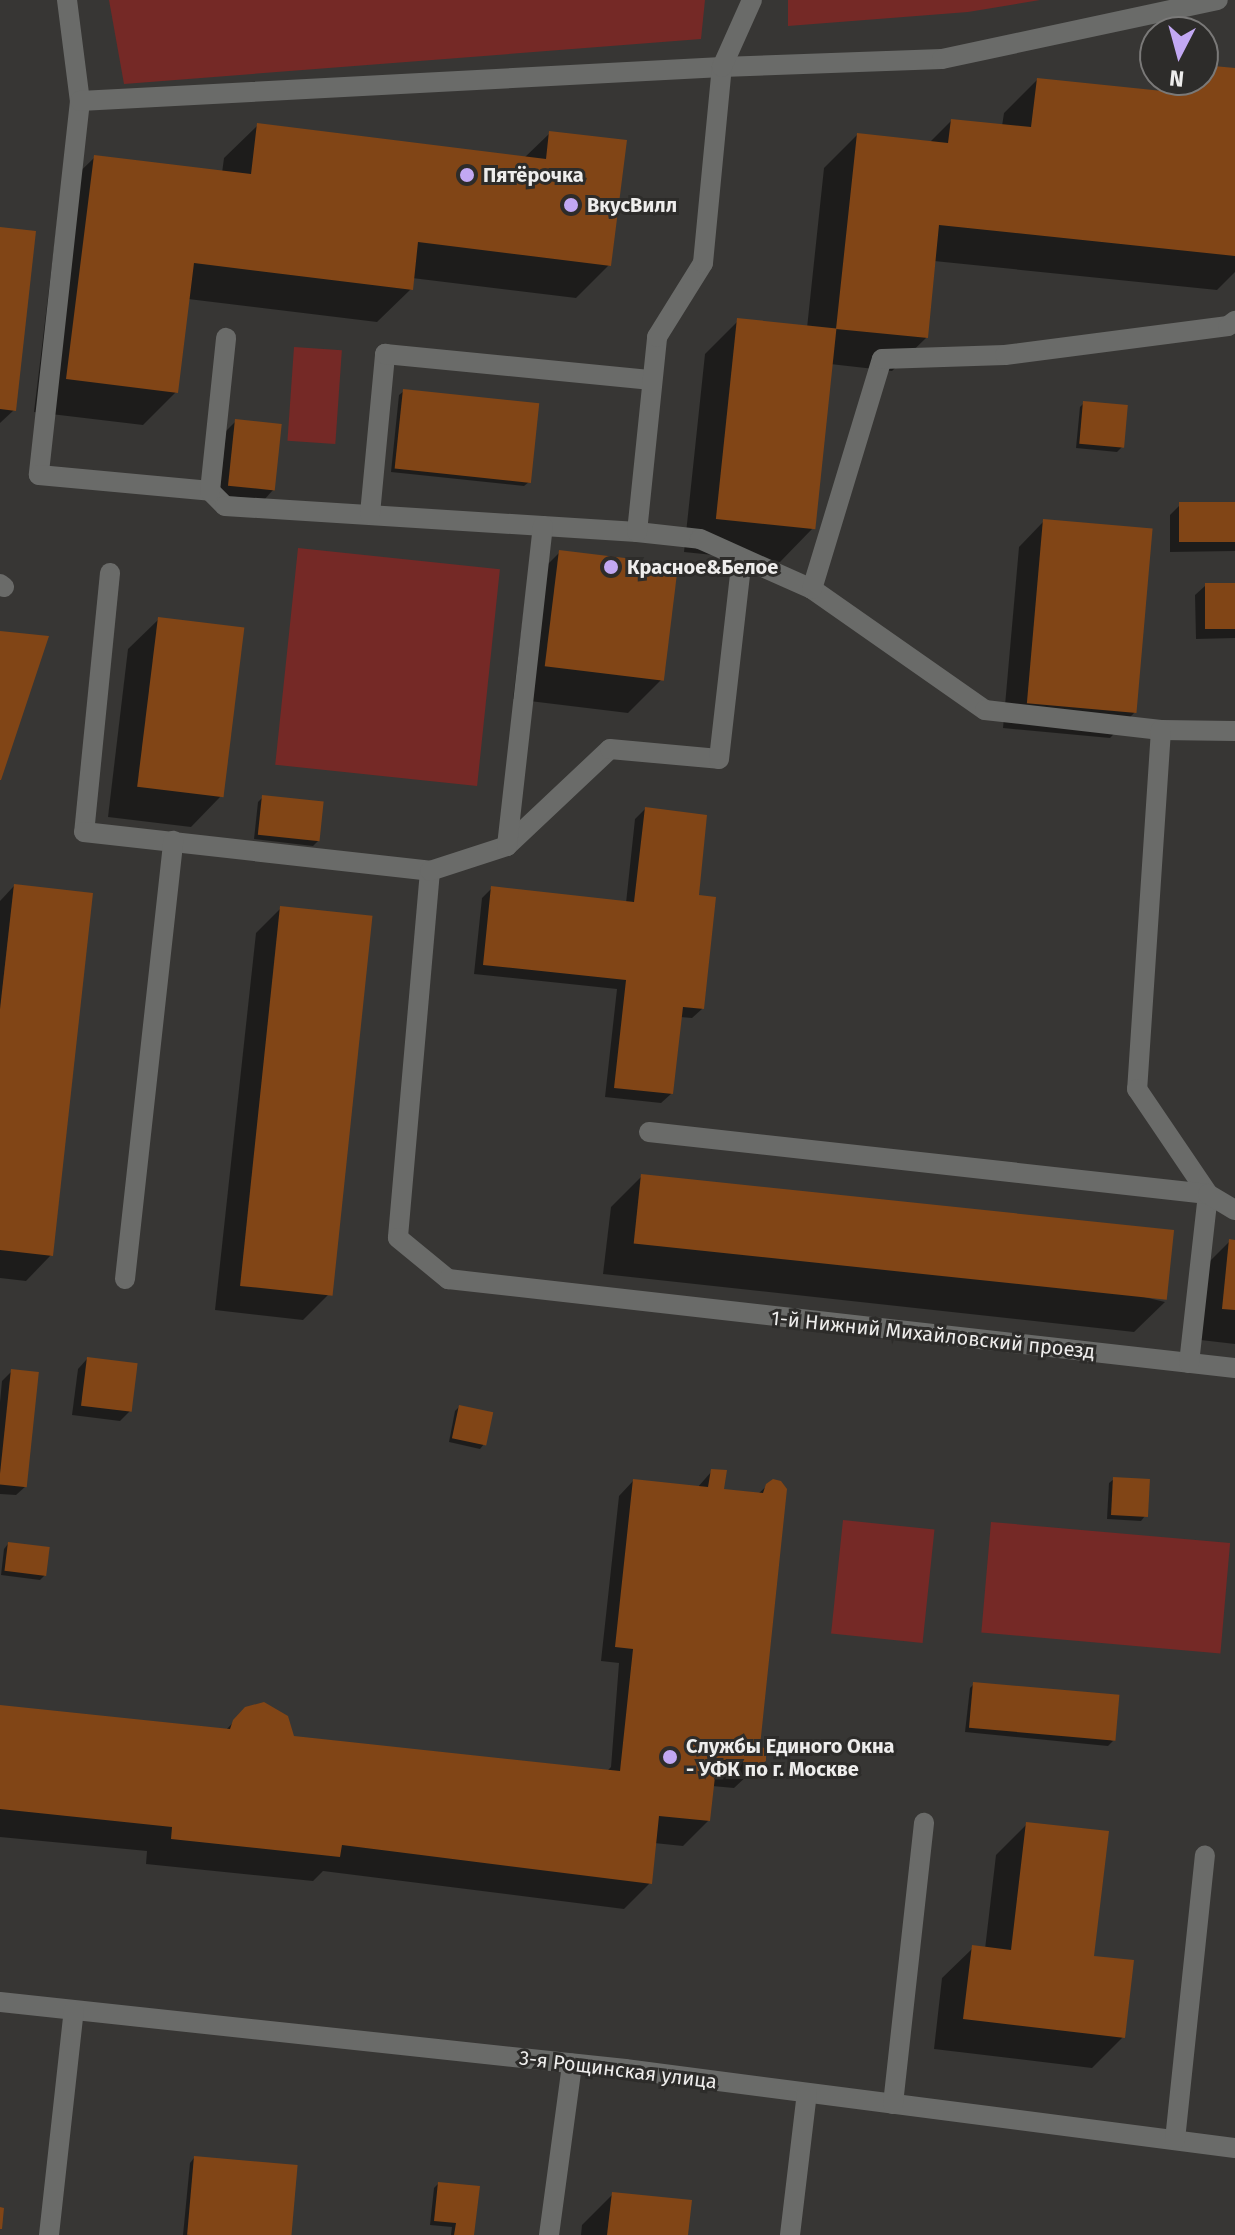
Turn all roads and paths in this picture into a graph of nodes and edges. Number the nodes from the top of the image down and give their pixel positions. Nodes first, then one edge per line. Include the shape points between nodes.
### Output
1 (67, 0) edge
2 (752, 0) edge
3 (1218, 0) edge
4 (722, 67) junction
5 (80, 101) junction
6 (1235, 321) edge
7 (226, 338) dead end
8 (652, 380) junction
9 (210, 491) junction
10 (370, 514) junction
11 (543, 526) junction
12 (637, 532) junction
13 (742, 558) junction
14 (110, 573) dead end
15 (812, 589) junction
16 (1161, 730) junction
17 (1235, 731) edge
18 (173, 841) junction
19 (507, 846) junction
20 (430, 871) junction
21 (649, 1132) dead end
22 (1208, 1194) junction
23 (1235, 1210) edge
24 (125, 1279) dead end
25 (1189, 1363) junction
26 (1235, 1368) edge
27 (924, 1823) dead end
28 (1205, 1856) dead end
29 (0, 2002) edge
30 (74, 2010) junction
31 (572, 2064) junction
32 (807, 2093) junction
33 (893, 2104) junction
34 (1175, 2140) junction
35 (1235, 2148) edge
36 (49, 2235) edge
37 (549, 2235) edge
38 (790, 2235) edge

1 - 5 street
2 - 4 street
3 - 4 street via 942,59
4 - 5 street
4 - 8 street via 703,263 657,337
5 - 9 street via 39,475
6 - 15 street via 1005,355 882,359
7 - 9 street
8 - 10 street via 385,354
8 - 12 street
9 - 10 street via 225,506
10 - 11 street
11 - 12 street
11 - 19 street
12 - 13 street via 700,539
13 - 15 street
13 - 19 street via 719,759 610,749
14 - 18 street via 84,832
15 - 16 street via 985,710
16 - 17 street
16 - 22 street via 1137,1089
18 - 20 street
18 - 24 street
19 - 20 street
20 - 25 street, 1-й Нижний Михайловский проезд via 398,1238 448,1279
21 - 22 street
22 - 23 street
22 - 25 street
25 - 26 street, 1-й Нижний Михайловский проезд
27 - 33 street
28 - 34 street
29 - 30 street, 3-я Рощинская улица
30 - 31 street, 3-я Рощинская улица
30 - 36 street
31 - 32 street, 3-я Рощинская улица
31 - 37 street
32 - 33 street, 3-я Рощинская улица
32 - 38 street
33 - 34 street, 3-я Рощинская улица
34 - 35 street, 3-я Рощинская улица

